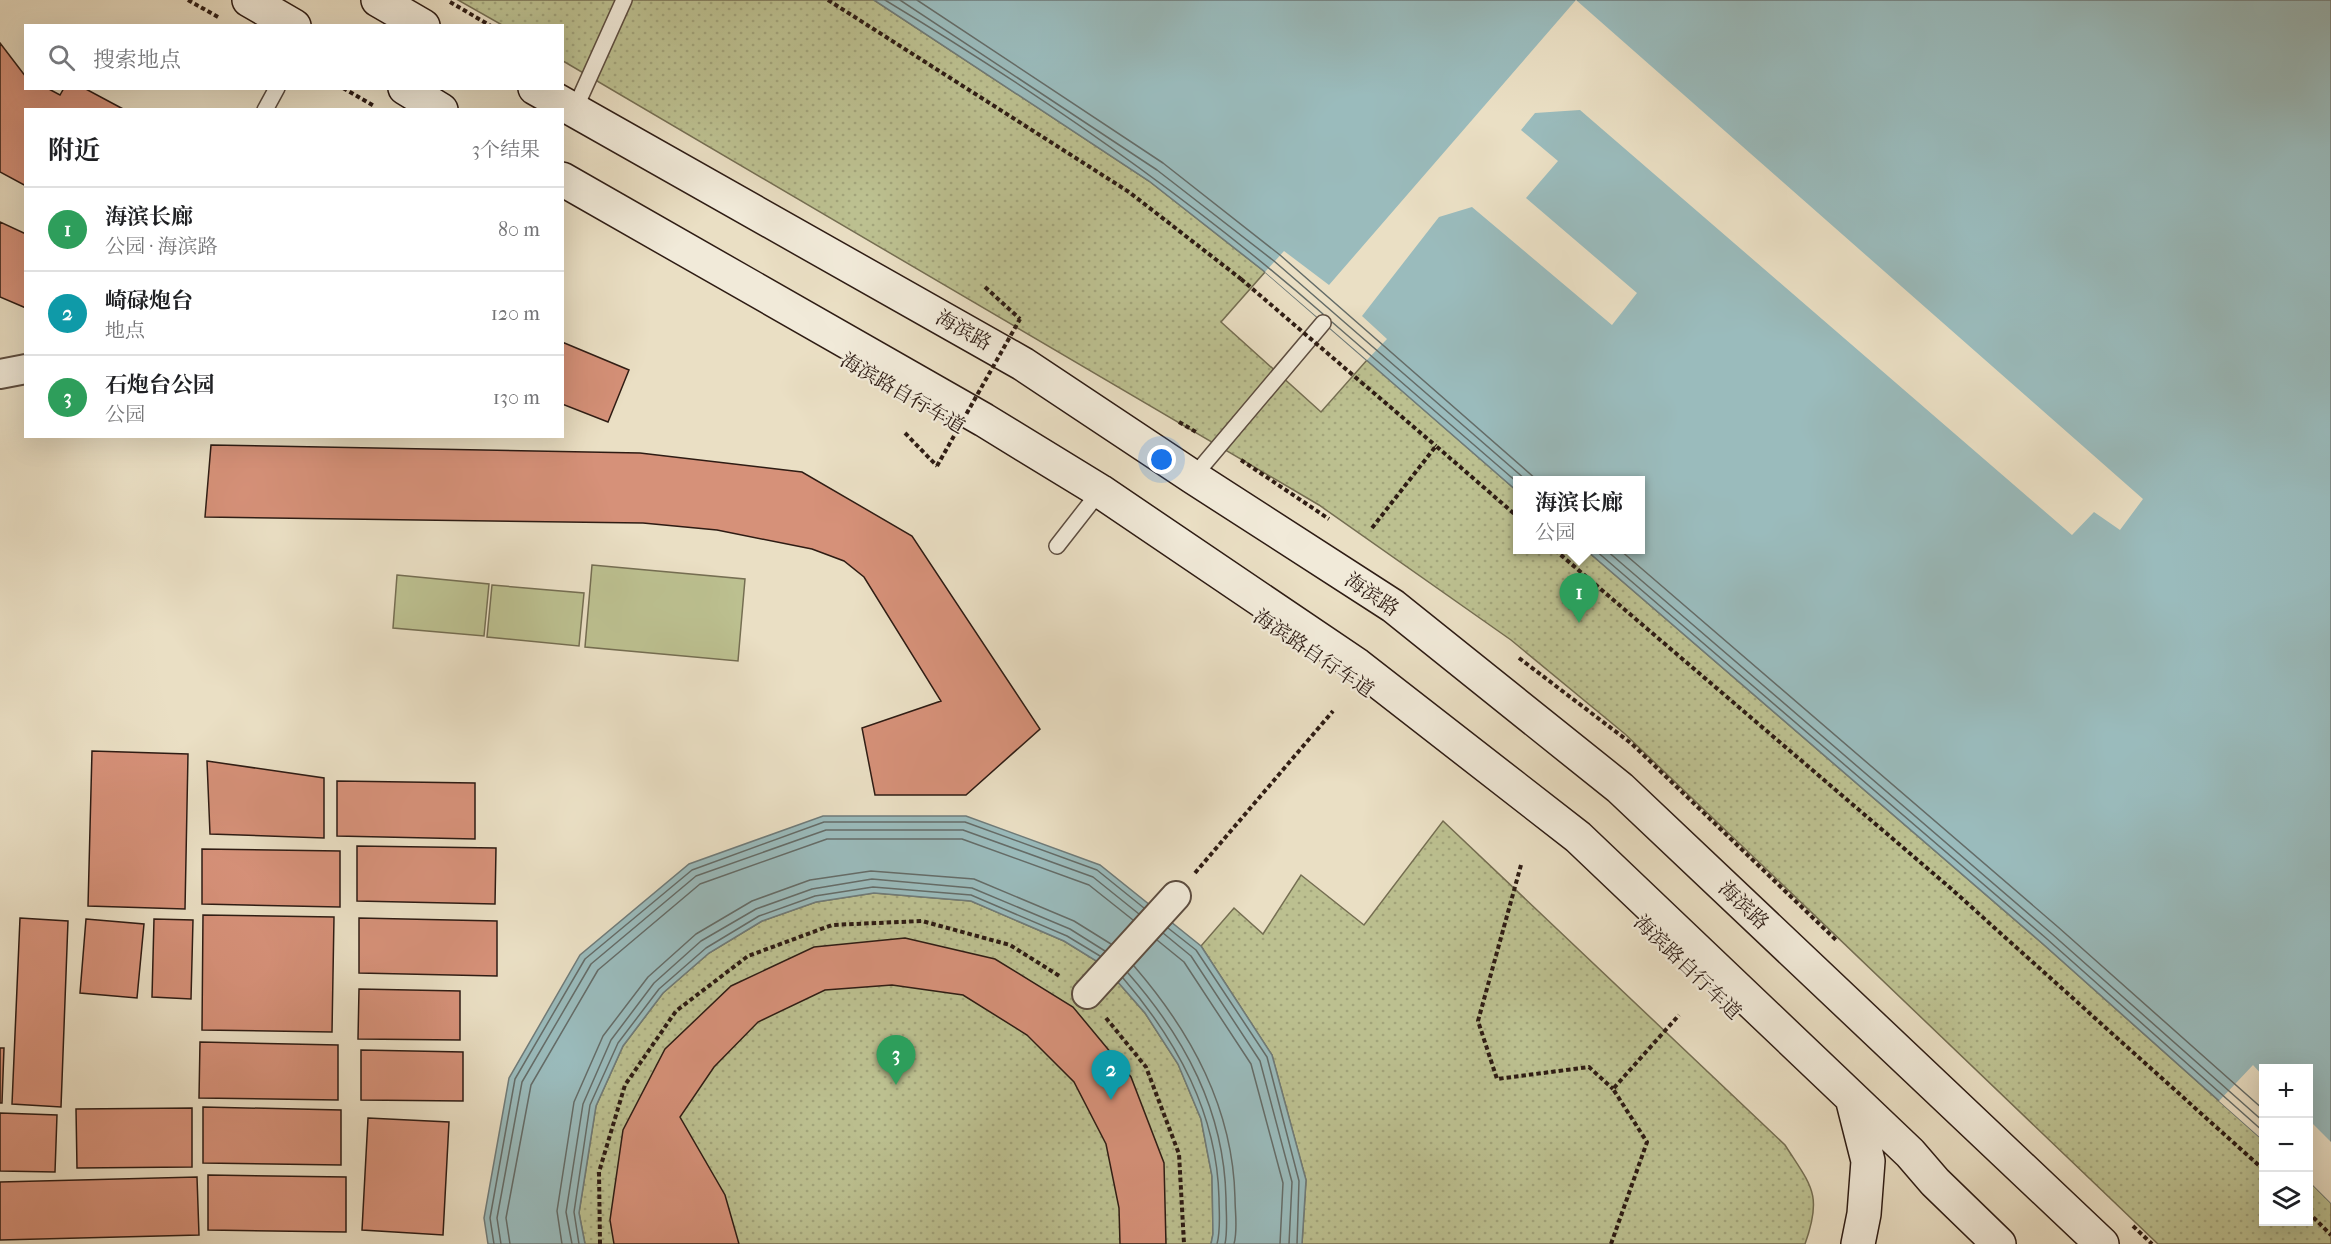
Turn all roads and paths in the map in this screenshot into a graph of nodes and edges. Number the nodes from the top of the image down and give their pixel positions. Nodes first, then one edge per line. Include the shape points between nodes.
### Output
1 (188, 0) edge
2 (249, 0) edge
3 (378, 0) edge
4 (447, 0) edge
5 (624, 0) edge
6 (828, 0) edge
7 (224, 20) dead end
8 (291, 24) edge
9 (420, 24) edge
10 (488, 24) edge
11 (276, 90) edge
12 (347, 90) edge
13 (408, 90) edge
14 (538, 90) edge
15 (266, 108) edge
16 (377, 108) edge
17 (438, 108) edge
18 (574, 111) junction
19 (564, 180) edge
20 (985, 287) dead end
21 (1323, 323) dead end
22 (24, 369) edge
23 (0, 374) edge
24 (905, 432) dead end
25 (944, 434) dead end
26 (954, 440) dead end
27 (1436, 446) junction
28 (1193, 477) junction
29 (1100, 491) junction
30 (1513, 513) edge
31 (1372, 528) dead end
32 (1057, 546) dead end
33 (1561, 554) edge
34 (1333, 711) dead end
35 (1521, 865) dead end
36 (1176, 896) joint
37 (1087, 994) junction
38 (1679, 1015) dead end
39 (1613, 1089) junction
40 (1852, 1098) junction
41 (2259, 1166) edge
42 (2313, 1217) edge
43 (2331, 1235) edge
44 (600, 1244) edge
45 (1184, 1244) edge
46 (1611, 1244) edge
47 (1858, 1244) edge
48 (1999, 1244) edge
49 (2102, 1244) edge

1 - 7 path
2 - 8 main road
3 - 9 main road
4 - 10 path
5 - 18 lane
6 - 27 path, bridge via 1129,192 1241,279
11 - 15 lane
12 - 16 path
13 - 17 main road
14 - 18 main road, 海滨路
18 - 28 main road, 海滨路 via 1023,364
19 - 29 main road via 984,420
20 - 24 path, bridge via 1020,319 937,466
21 - 28 lane
22 - 23 street
25 - 26 path, 海滨路自行车道
27 - 30 path
27 - 31 path
28 - 49 main road, 海滨路 via 1393,606 1620,788
29 - 32 lane
29 - 40 main road via 1357,665 1578,837
33 - 41 path via 1948,886
34 - 36 path
35 - 39 path via 1478,1021 1497,1079 1589,1067
36 - 37 street
37 - 44 path via 1010,945 922,921 832,925 748,956 676,1011 626,1085 599,1172
37 - 45 path via 1146,1067 1179,1155
38 - 39 path
39 - 46 path via 1647,1142
40 - 47 main road via 1868,1161
40 - 48 main road
42 - 43 path

